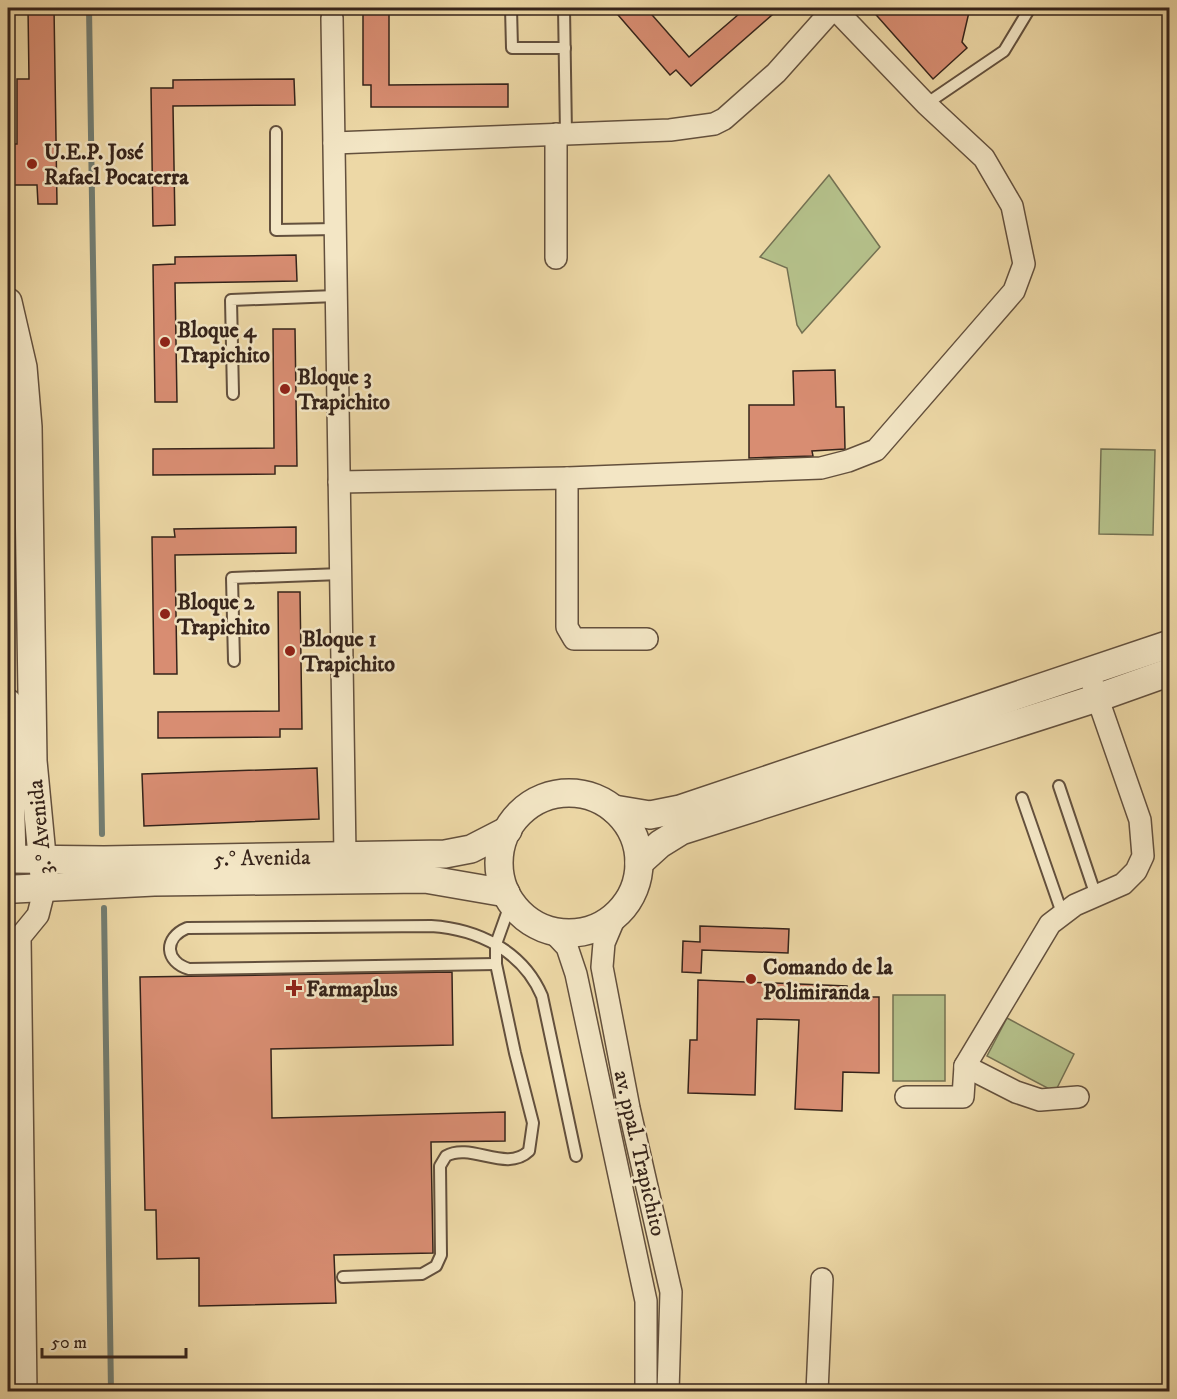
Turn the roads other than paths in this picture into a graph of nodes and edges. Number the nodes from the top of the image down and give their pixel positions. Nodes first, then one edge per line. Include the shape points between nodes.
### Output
1 (511, 8) edge
2 (564, 8) edge
3 (834, 8) edge
4 (1030, 8) edge
5 (332, 13) edge
6 (565, 48) junction
7 (926, 104) junction
8 (276, 132) dead end
9 (561, 134) junction
10 (334, 143) junction
11 (336, 229) junction
12 (556, 258) dead end
13 (336, 296) junction
14 (8, 302) edge
15 (233, 394) dead end
16 (567, 478) junction
17 (339, 482) junction
18 (341, 574) junction
19 (647, 639) dead end
20 (1170, 644) edge
21 (234, 661) dead end
22 (1170, 672) edge
23 (1093, 685) junction
24 (8, 703) edge
25 (1059, 786) dead end
26 (1022, 798) dead end
27 (614, 809) junction
28 (508, 830) junction
29 (345, 855) junction
30 (43, 858) junction
31 (10, 859) edge
32 (639, 863) junction
33 (45, 887) junction
34 (11, 889) edge
35 (1096, 896) junction
36 (508, 898) junction
37 (1062, 914) junction
38 (615, 917) junction
39 (552, 931) junction
40 (496, 944) junction
41 (496, 964) junction
42 (965, 1066) junction
43 (906, 1097) dead end
44 (1078, 1097) dead end
45 (576, 1156) dead end
46 (344, 1277) dead end
47 (822, 1279) dead end
48 (646, 1386) edge
49 (668, 1386) edge
50 (26, 1392) edge
51 (817, 1392) edge

1 - 6 lane via 512,48
2 - 6 lane
3 - 7 street
3 - 9 street via 776,72 739,107 714,124 670,130
4 - 7 lane via 1004,51
5 - 10 street
6 - 9 lane
7 - 16 street via 984,158 1012,206 1024,264 1014,291 876,450 821,468
8 - 11 lane via 276,230
9 - 10 street
9 - 12 street
10 - 11 street
11 - 13 street
13 - 15 lane via 231,300
13 - 17 street
14 - 30 street, 3.° Avenida via 23,367 28,427 33,761
16 - 17 street
16 - 19 street via 570,634 574,639
17 - 18 street
18 - 21 lane via 232,578
18 - 29 street
20 - 23 street
22 - 23 street
23 - 27 street via 680,809 650,815
23 - 32 street via 681,831
23 - 35 street via 1140,820 1143,856 1136,871 1123,884
24 - 31 street, 3.° Avenida
25 - 35 lane
26 - 37 lane
27 - 28 street via 582,795 556,795 532,804
27 - 32 street via 636,843
28 - 29 street, 5.° Avenida via 471,849 445,855
28 - 36 street via 499,861
29 - 30 street, 5.° Avenida via 104,861
30 - 31 street, 5.° Avenida
30 - 33 street, 3.° Avenida
32 - 38 street via 628,902
33 - 34 street, 5.° Avenida
33 - 36 street, 5.° Avenida via 425,879
33 - 50 street via 38,915 20,937
35 - 37 street
36 - 39 street via 524,917
36 - 40 lane
37 - 42 street via 1050,924 1016,977
38 - 39 street via 578,933
38 - 49 street, av. ppal. Trapichito via 604,943 602,967 671,1292
39 - 48 street, av. ppal. Trapichito via 567,947 576,974 646,1301
40 - 41 lane
40 - 41 lane via 460,930 431,926 187,928 170,941 169,954 177,966 189,969
40 - 45 lane via 520,961 542,996
41 - 46 lane via 533,1123 529,1150 515,1159 457,1152 446,1156 440,1166 441,1255 432,1270 422,1274
42 - 43 street via 963,1097
42 - 44 street via 1040,1100
47 - 51 street
48 - 49 street

